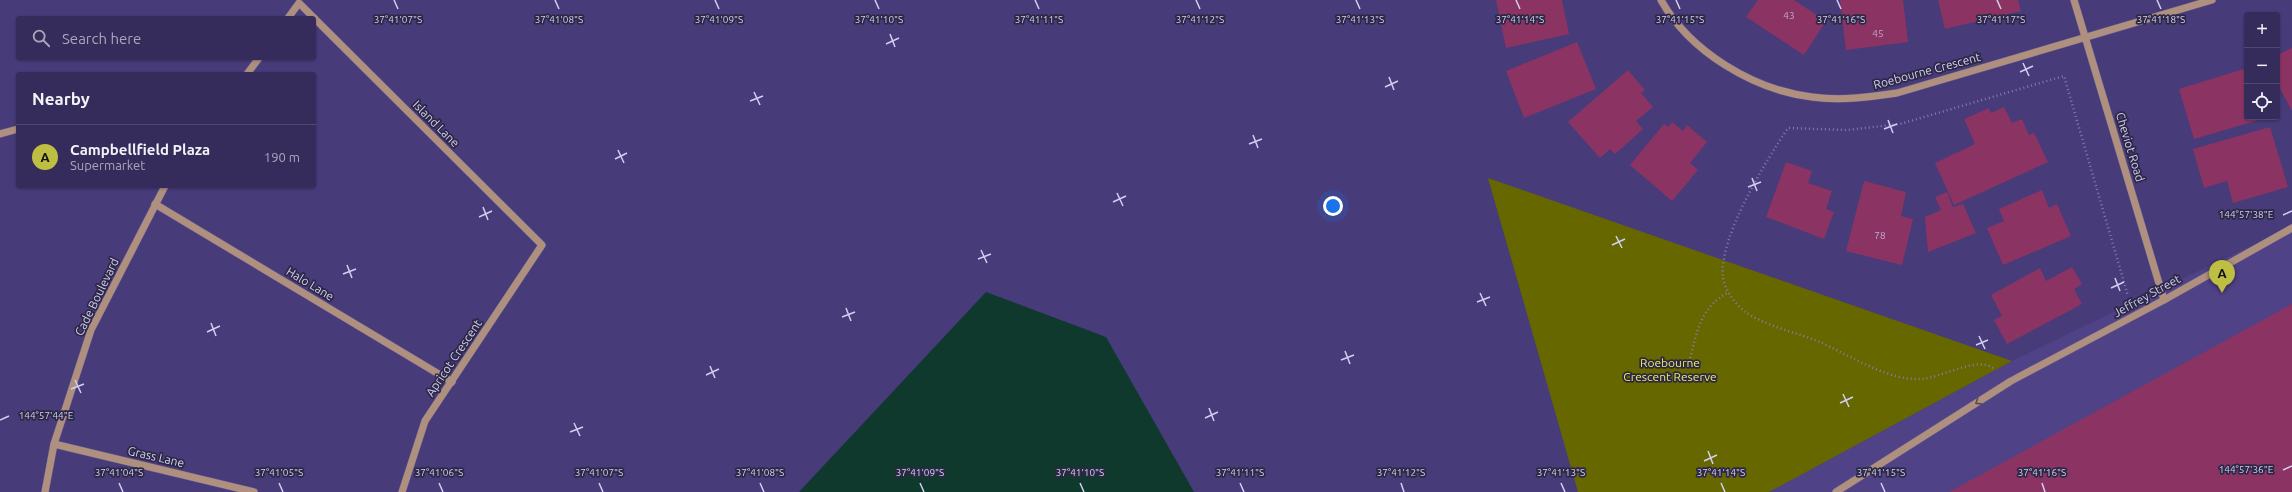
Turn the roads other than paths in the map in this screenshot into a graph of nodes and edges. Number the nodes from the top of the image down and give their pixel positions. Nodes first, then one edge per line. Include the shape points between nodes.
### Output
1 (1661, 0) edge
2 (2074, 0) edge
3 (2212, 0) edge
4 (289, 16) edge
5 (312, 16) edge
6 (316, 20) edge
7 (2086, 37) junction
8 (258, 60) edge
9 (248, 72) edge
10 (16, 130) edge
11 (0, 134) edge
12 (164, 188) edge
13 (156, 204) junction
14 (2292, 228) edge
15 (542, 245) joint
16 (2164, 300) junction
17 (452, 382) junction
18 (54, 444) junction
19 (46, 492) edge
20 (254, 492) edge
21 (402, 492) edge
22 (1836, 492) edge

1 - 7 street, Roebourne Crescent via 1690,37 1719,60 1748,78 1778,90 1813,97 1868,98 1897,93
2 - 7 street, Cheviot Road
3 - 7 street, Roebourne Crescent
4 - 5 street, Island Lane via 299,3
6 - 15 street, Island Lane
7 - 16 street, Cheviot Road
8 - 9 street
10 - 11 street
12 - 13 street, Cade Boulevard
13 - 17 street, Halo Lane
13 - 18 street, Cade Boulevard via 91,330
14 - 16 street, Jeffrey Street
15 - 17 street, Apricot Crescent
16 -> 22 street, Jeffrey Street via 2011,381
17 - 21 street, Apricot Crescent via 425,421
18 - 19 street, Cade Boulevard
18 - 20 street, Grass Lane

